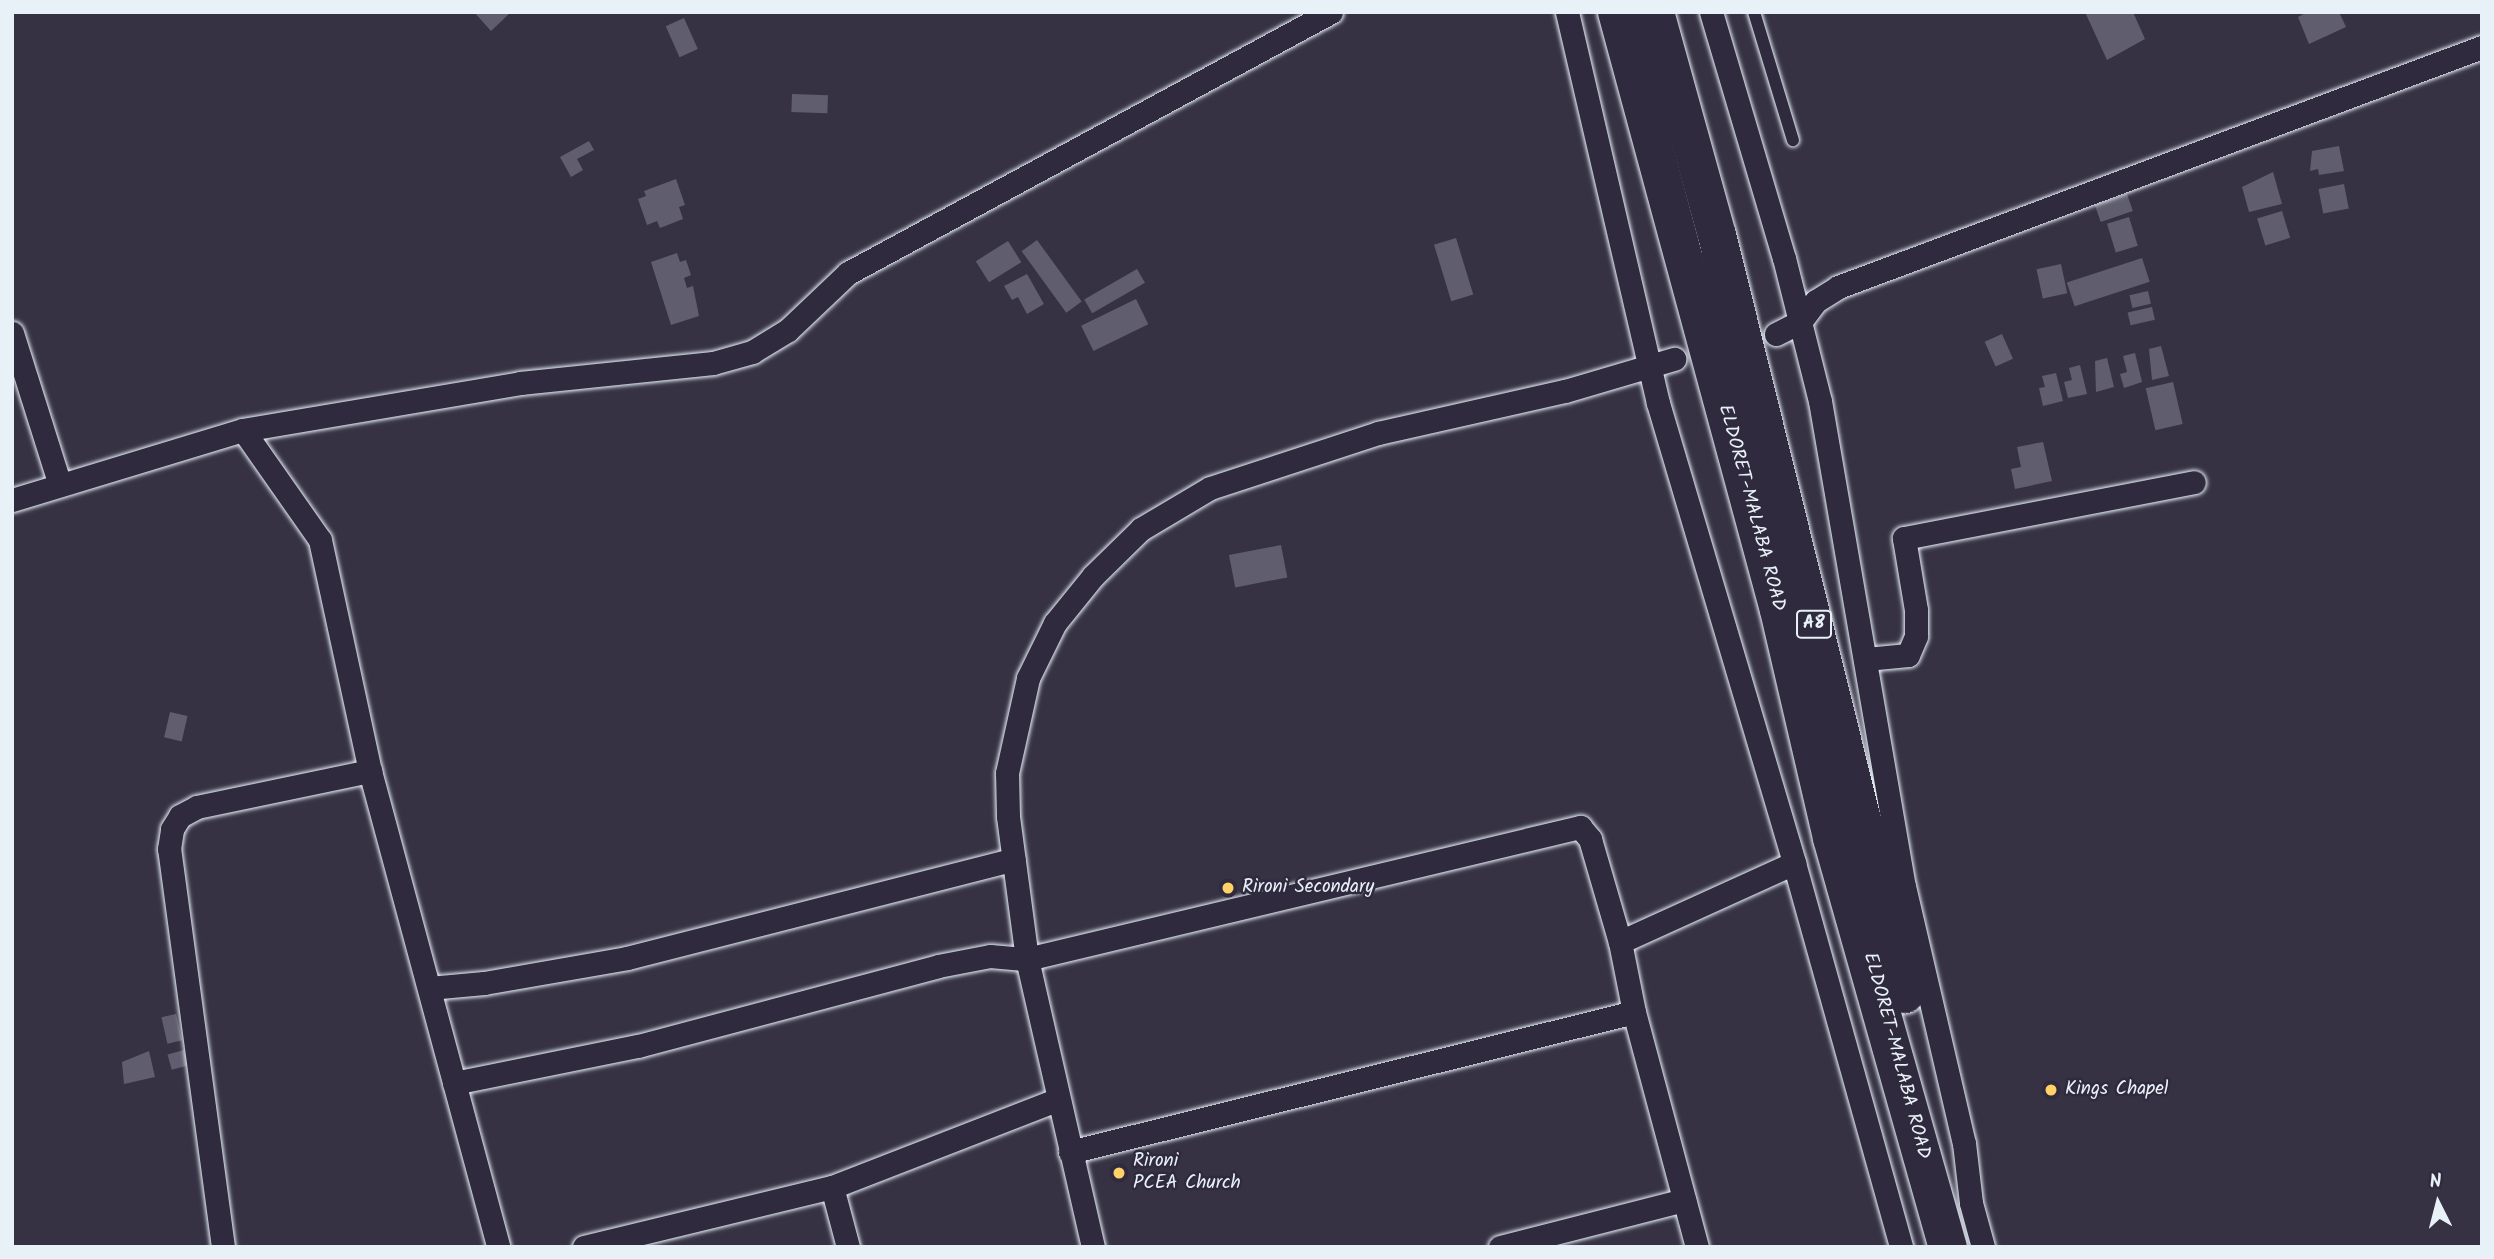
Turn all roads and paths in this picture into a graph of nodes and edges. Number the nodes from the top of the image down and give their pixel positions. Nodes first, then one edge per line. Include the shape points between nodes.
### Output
1 (1331, 12) edge
2 (1567, 12) edge
3 (1710, 12) edge
4 (1754, 12) edge
5 (1625, 16) edge
6 (2482, 47) edge
7 (1793, 139) dead end
8 (1800, 322) junction
9 (12, 333) edge
10 (1776, 334) dead end
11 (1674, 359) dead end
12 (1649, 368) junction
13 (243, 430) junction
14 (59, 482) junction
15 (2194, 482) dead end
16 (12, 500) edge
17 (1866, 659) junction
18 (370, 771) junction
19 (1014, 859) junction
20 (1794, 863) junction
21 (1620, 942) junction
22 (1027, 959) junction
23 (429, 988) junction
24 (1634, 1012) junction
25 (454, 1083) junction
26 (1056, 1100) junction
27 (1070, 1152) junction
28 (832, 1187) junction
29 (1684, 1200) junction
30 (223, 1247) edge
31 (498, 1247) edge
32 (584, 1247) edge
33 (848, 1247) edge
34 (1093, 1247) edge
35 (1500, 1247) edge
36 (1697, 1247) edge
37 (1900, 1247) edge
38 (1948, 1247) edge
39 (1974, 1247) edge
40 (1983, 1247) edge

1 - 13 street via 848,273 788,330 752,352 713,363 520,383
2 - 12 street
3 - 8 street
4 - 7 lane
5 - 38 highway, ELDORET-MALABA ROAD / A8 via 1779,610 1832,838
5 - 39 highway, ELDORET-MALABA ROAD / A8 via 1721,248 1945,1153
6 - 8 street via 1838,287 1816,301
8 - 10 street
8 - 17 street via 1820,401
9 - 14 street
11 - 12 street
12 - 19 street via 1293,457 1210,488 1141,529 1093,576 1055,623 1028,678 1007,774
12 - 20 street
13 - 14 street
13 - 18 street via 320,540
14 - 16 street
15 - 17 street via 1903,538 1916,636 1908,655
17 - 40 street via 1904,886 1965,1143 1971,1203
18 - 23 street
18 - 30 street via 197,807 180,816 172,828 169,849
19 - 22 street
19 - 23 street via 627,958
20 - 21 street
20 - 37 street
21 - 22 street via 1590,839 1580,827
21 - 24 street
22 - 25 street via 990,956 938,966 650,1044
22 - 26 street
23 - 25 street
24 - 27 street
24 - 29 street
25 - 31 street
26 - 27 street
26 - 28 street
27 - 34 street
28 - 32 street
28 - 33 street
29 - 35 street
29 - 36 street

